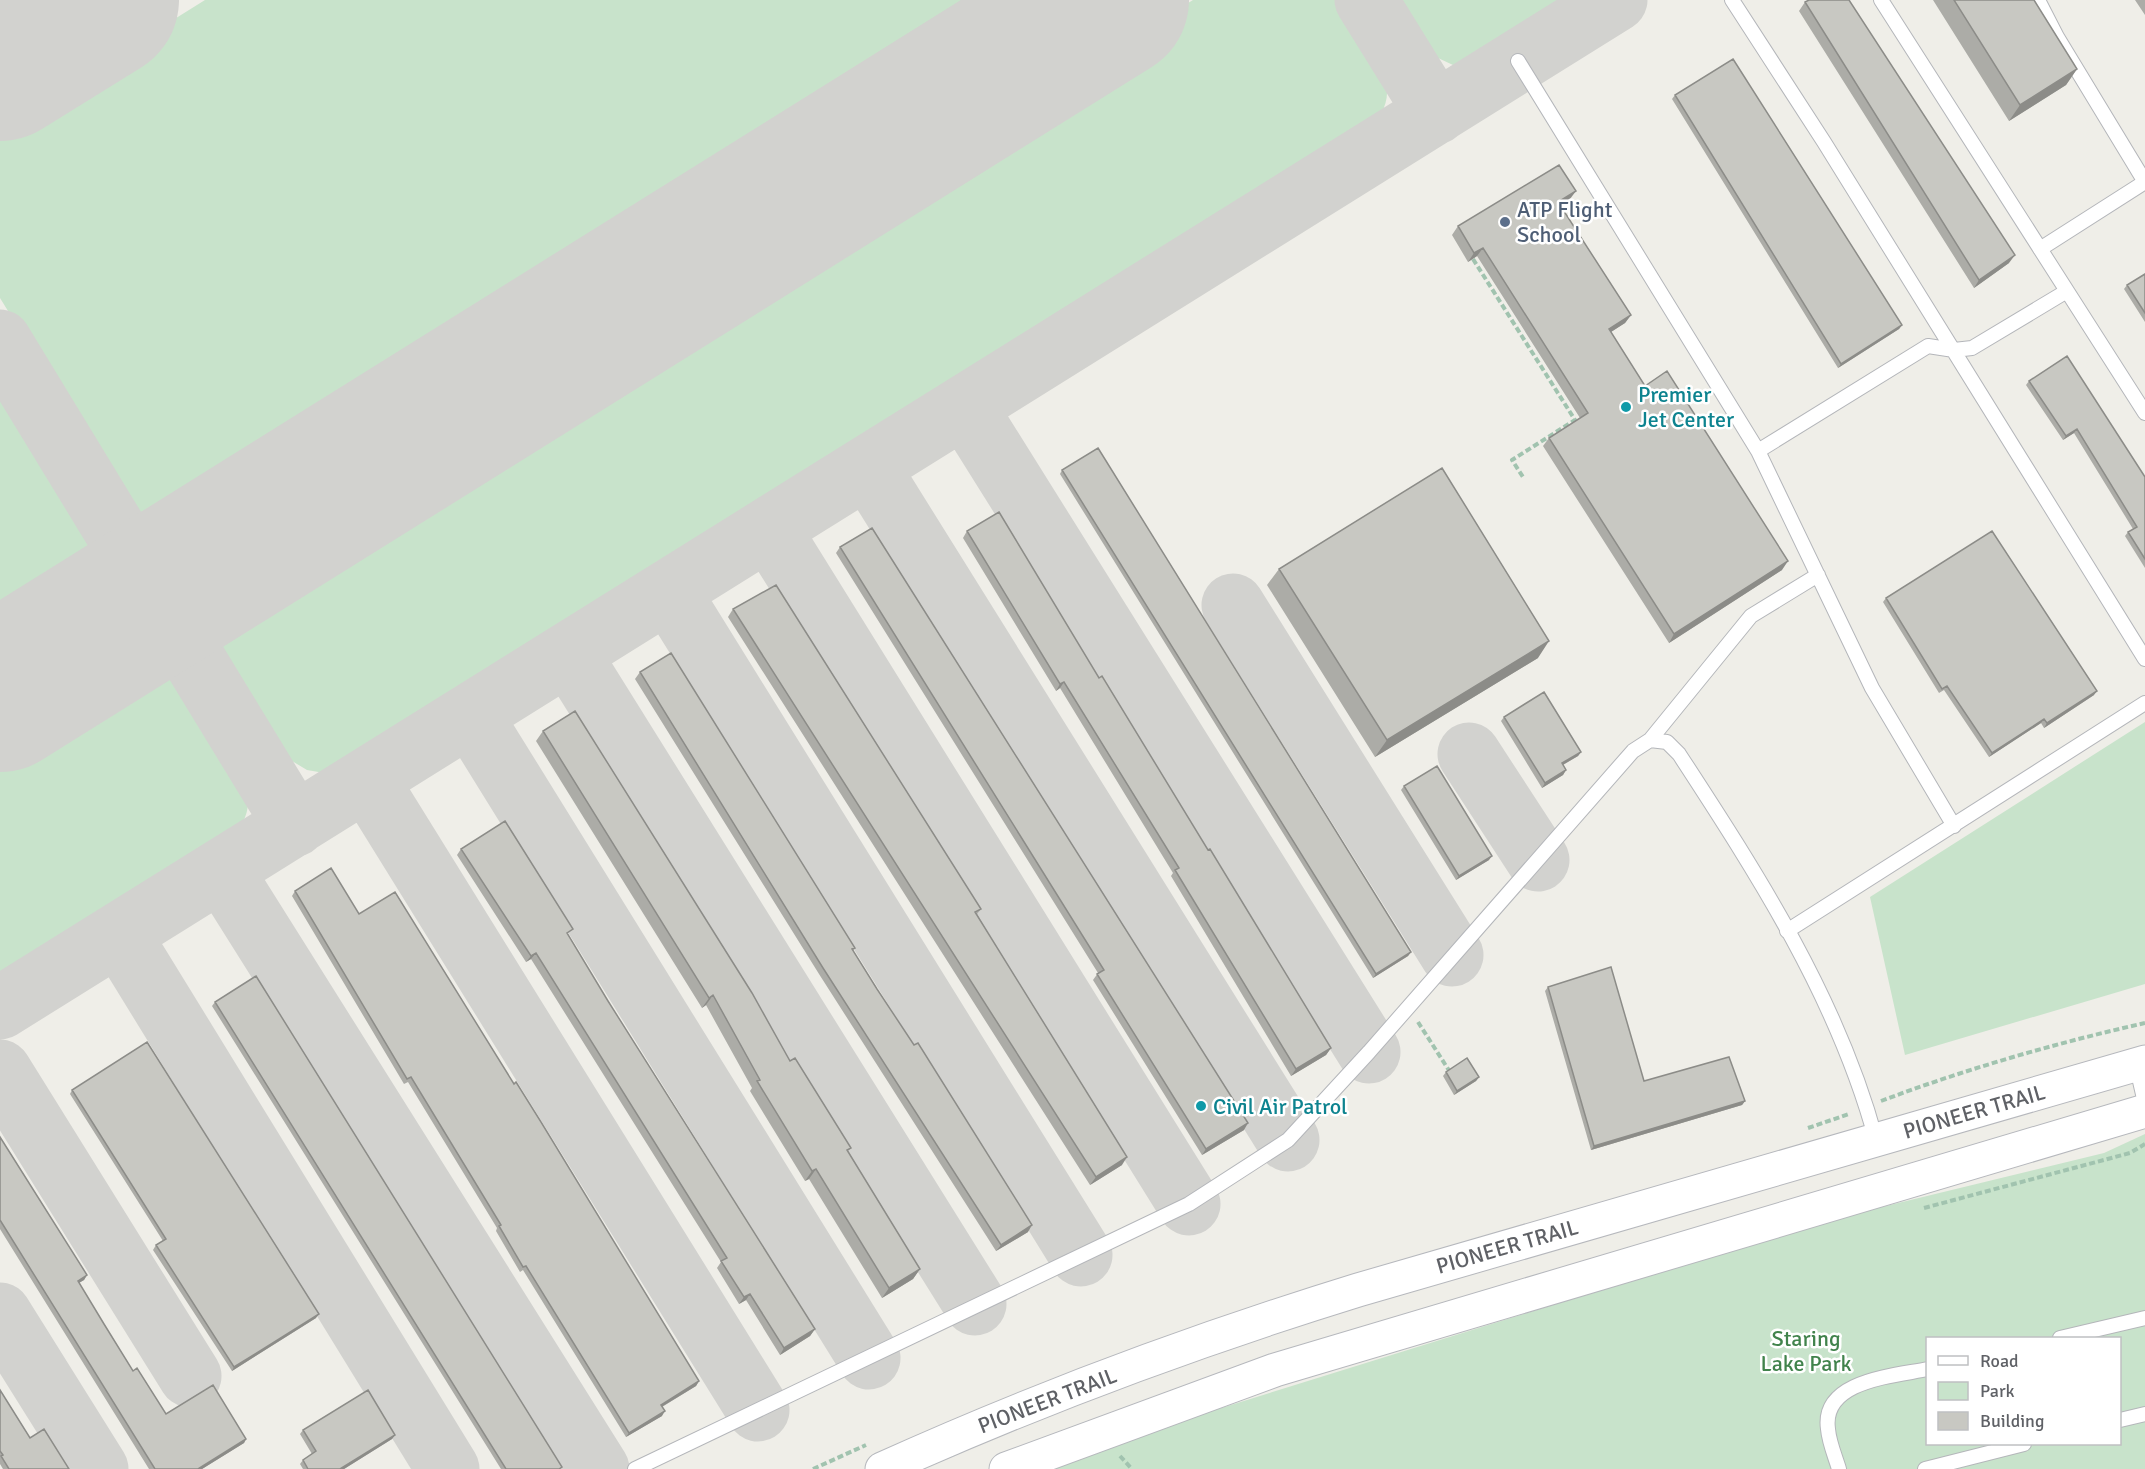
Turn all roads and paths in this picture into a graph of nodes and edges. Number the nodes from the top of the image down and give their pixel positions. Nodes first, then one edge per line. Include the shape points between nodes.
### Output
1 (1732, 0) edge
2 (1881, 0) edge
3 (2038, 0) edge
4 (1518, 61) dead end
5 (2040, 249) junction
6 (1473, 259) edge
7 (2067, 291) junction
8 (1954, 350) junction
9 (2145, 414) edge
10 (1758, 451) junction
11 (1522, 477) dead end
12 (1818, 575) junction
13 (2145, 659) edge
14 (2145, 703) edge
15 (1650, 740) junction
16 (1954, 826) junction
17 (1787, 931) junction
18 (1408, 1006) junction
19 (2141, 1063) edge
20 (1450, 1072) edge
21 (2145, 1103) edge
22 (2145, 1111) edge
23 (1876, 1140) junction
24 (2144, 1324) edge
25 (2066, 1337) edge
26 (1926, 1369) edge
27 (2145, 1414) edge
28 (2121, 1420) edge
29 (2016, 1445) edge
30 (1117, 1454) dead end
31 (635, 1469) edge
32 (882, 1469) edge
33 (1006, 1469) edge
34 (1132, 1469) edge
35 (1839, 1469) edge
36 (1925, 1469) edge

1 - 8 lane
2 - 5 lane
3 - 5 lane via 2145,182
4 - 10 lane
5 - 7 lane
6 - 11 path via 1575,420 1512,460
7 - 8 lane via 1972,348
7 - 9 lane
8 - 10 lane via 1928,346
8 - 13 lane
10 - 12 lane
12 - 15 lane via 1751,616
12 - 16 lane via 1872,687
14 - 16 lane
15 - 17 lane via 1667,742 1679,754
15 - 18 lane via 1633,751
16 - 17 lane
17 - 23 lane via 1836,1023
18 - 20 path
18 - 31 lane via 1288,1140 1189,1204
19 - 21 lane
19 - 23 main road, PIONEER TRAIL
22 - 33 main road via 1275,1370
23 - 32 main road, PIONEER TRAIL via 1258,1321 1057,1395
24 - 25 lane
26 - 35 lane via 1852,1386 1841,1394 1828,1416 1827,1428
27 - 28 lane
29 - 36 lane
30 - 34 path

